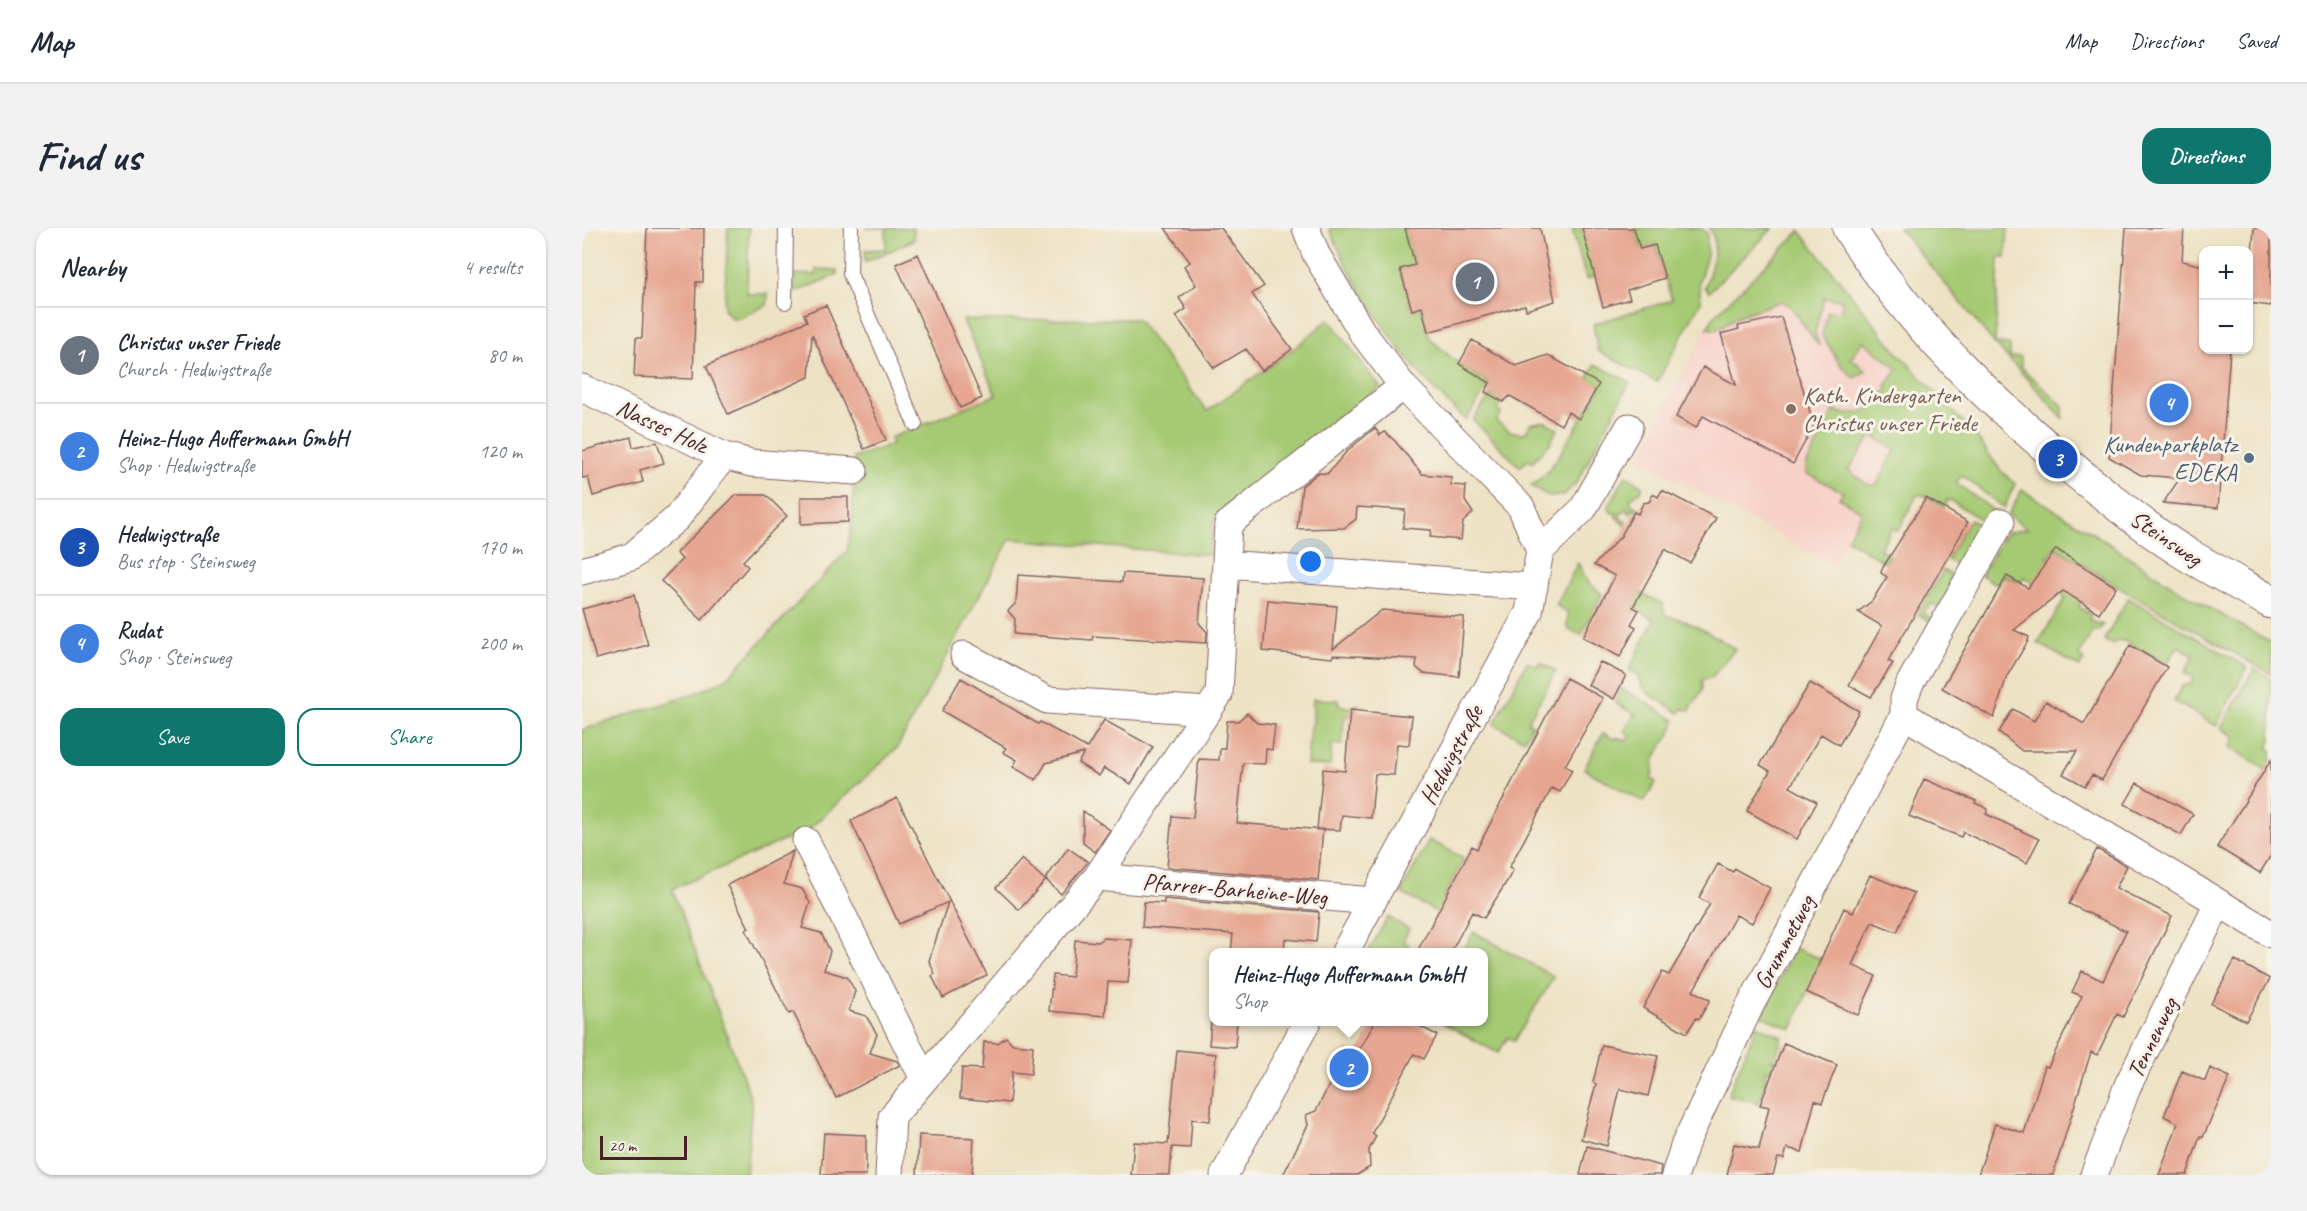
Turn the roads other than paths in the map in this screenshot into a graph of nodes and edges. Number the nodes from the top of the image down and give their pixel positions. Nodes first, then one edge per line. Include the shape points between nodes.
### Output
1 (786, 228) edge
2 (851, 228) edge
3 (1306, 228) edge
4 (1857, 234) edge
5 (784, 302) dead end
6 (1403, 386) junction
7 (588, 398) edge
8 (915, 424) dead end
9 (1629, 427) dead end
10 (724, 456) junction
11 (854, 471) dead end
12 (2001, 522) dead end
13 (1540, 551) junction
14 (1226, 564) junction
15 (582, 571) edge
16 (1534, 587) junction
17 (2271, 602) edge
18 (964, 655) dead end
19 (1208, 711) junction
20 (1904, 715) junction
21 (806, 841) dead end
22 (1097, 877) junction
23 (1373, 901) junction
24 (2218, 904) junction
25 (2271, 934) edge
26 (1347, 948) edge
27 (1305, 1026) edge
28 (923, 1077) junction
29 (888, 1175) edge
30 (1224, 1175) edge
31 (1675, 1175) edge
32 (2094, 1175) edge

1 - 5 lane
2 - 8 lane via 850,274
3 - 6 street via 1316,254 1362,332
4 - 17 main road, Steinsweg via 1931,334 2058,459 2187,554
6 - 13 street via 1521,507
6 - 14 street, Pfarrer-Barheine-Weg via 1228,524
7 - 10 street, Nasses Holz via 672,428
9 - 13 street via 1583,509
10 - 11 street, Nasses Holz via 751,463
10 - 15 street, Nasses Holz via 677,518 631,557
12 - 20 street, Grummetweg via 1910,683
13 - 16 street, Hedwigstraße
14 - 16 street
14 - 19 street, Pfarrer-Barheine-Weg via 1219,694
16 - 23 street, Hedwigstraße via 1528,612
18 - 19 street via 1047,700
19 - 22 street, Pfarrer-Barheine-Weg
20 - 24 street
20 - 31 street, Grummetweg via 1750,1006 1685,1144
21 - 28 street
22 - 23 street, Pfarrer-Barheine-Weg
22 - 28 street, Pfarrer-Barheine-Weg
23 - 26 street, Hedwigstraße
24 - 25 street
24 - 32 street, Tennenweg via 2128,1085
27 - 30 street
28 - 29 street, Pfarrer-Barheine-Weg via 892,1117

